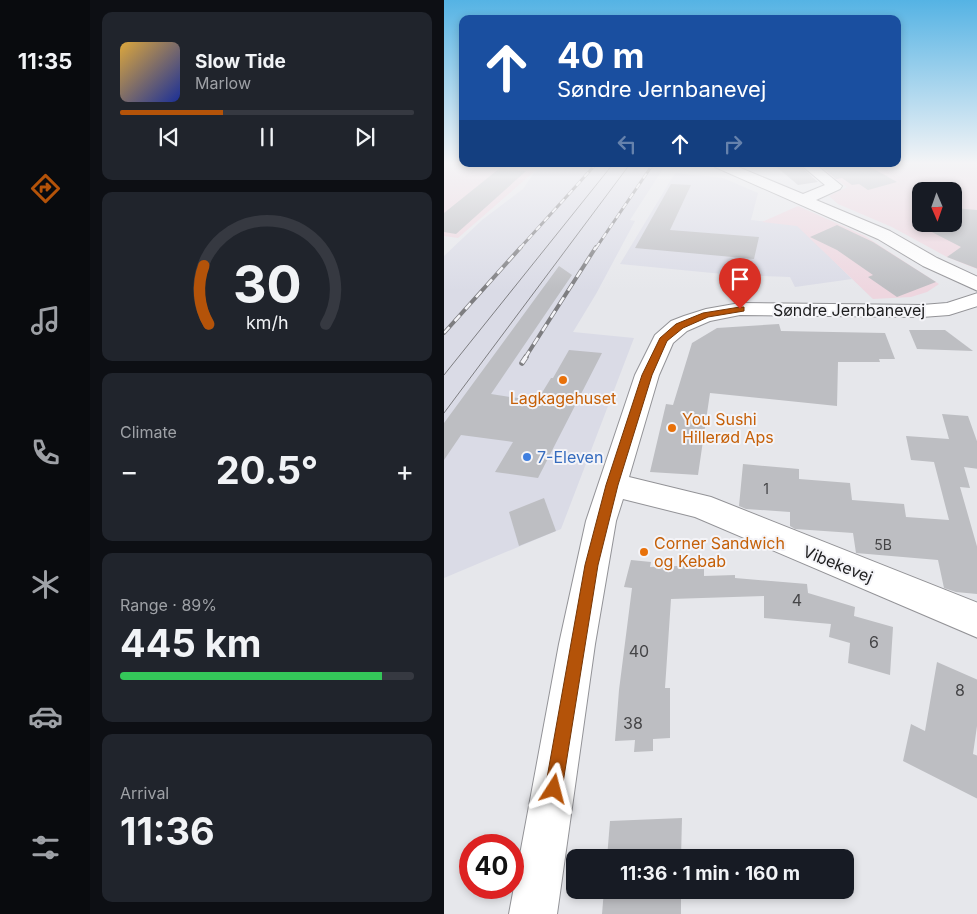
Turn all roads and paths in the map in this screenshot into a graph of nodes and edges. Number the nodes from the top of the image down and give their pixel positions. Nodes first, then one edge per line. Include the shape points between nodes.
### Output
1 (815, 206) edge
2 (977, 285) edge
3 (977, 299) edge
4 (922, 311) junction
5 (977, 319) edge
6 (612, 485) junction
7 (977, 621) edge
8 (533, 914) edge

1 - 2 street via 884,235
3 - 4 street, Søndre Jernbanevej via 949,309
4 - 5 street via 956,319
4 - 6 street, Søndre Jernbanevej via 740,309 706,315 680,326 663,340 647,375
6 - 7 street, Vibekevej via 700,506
6 - 8 street, Søndre Jernbanevej via 592,565

